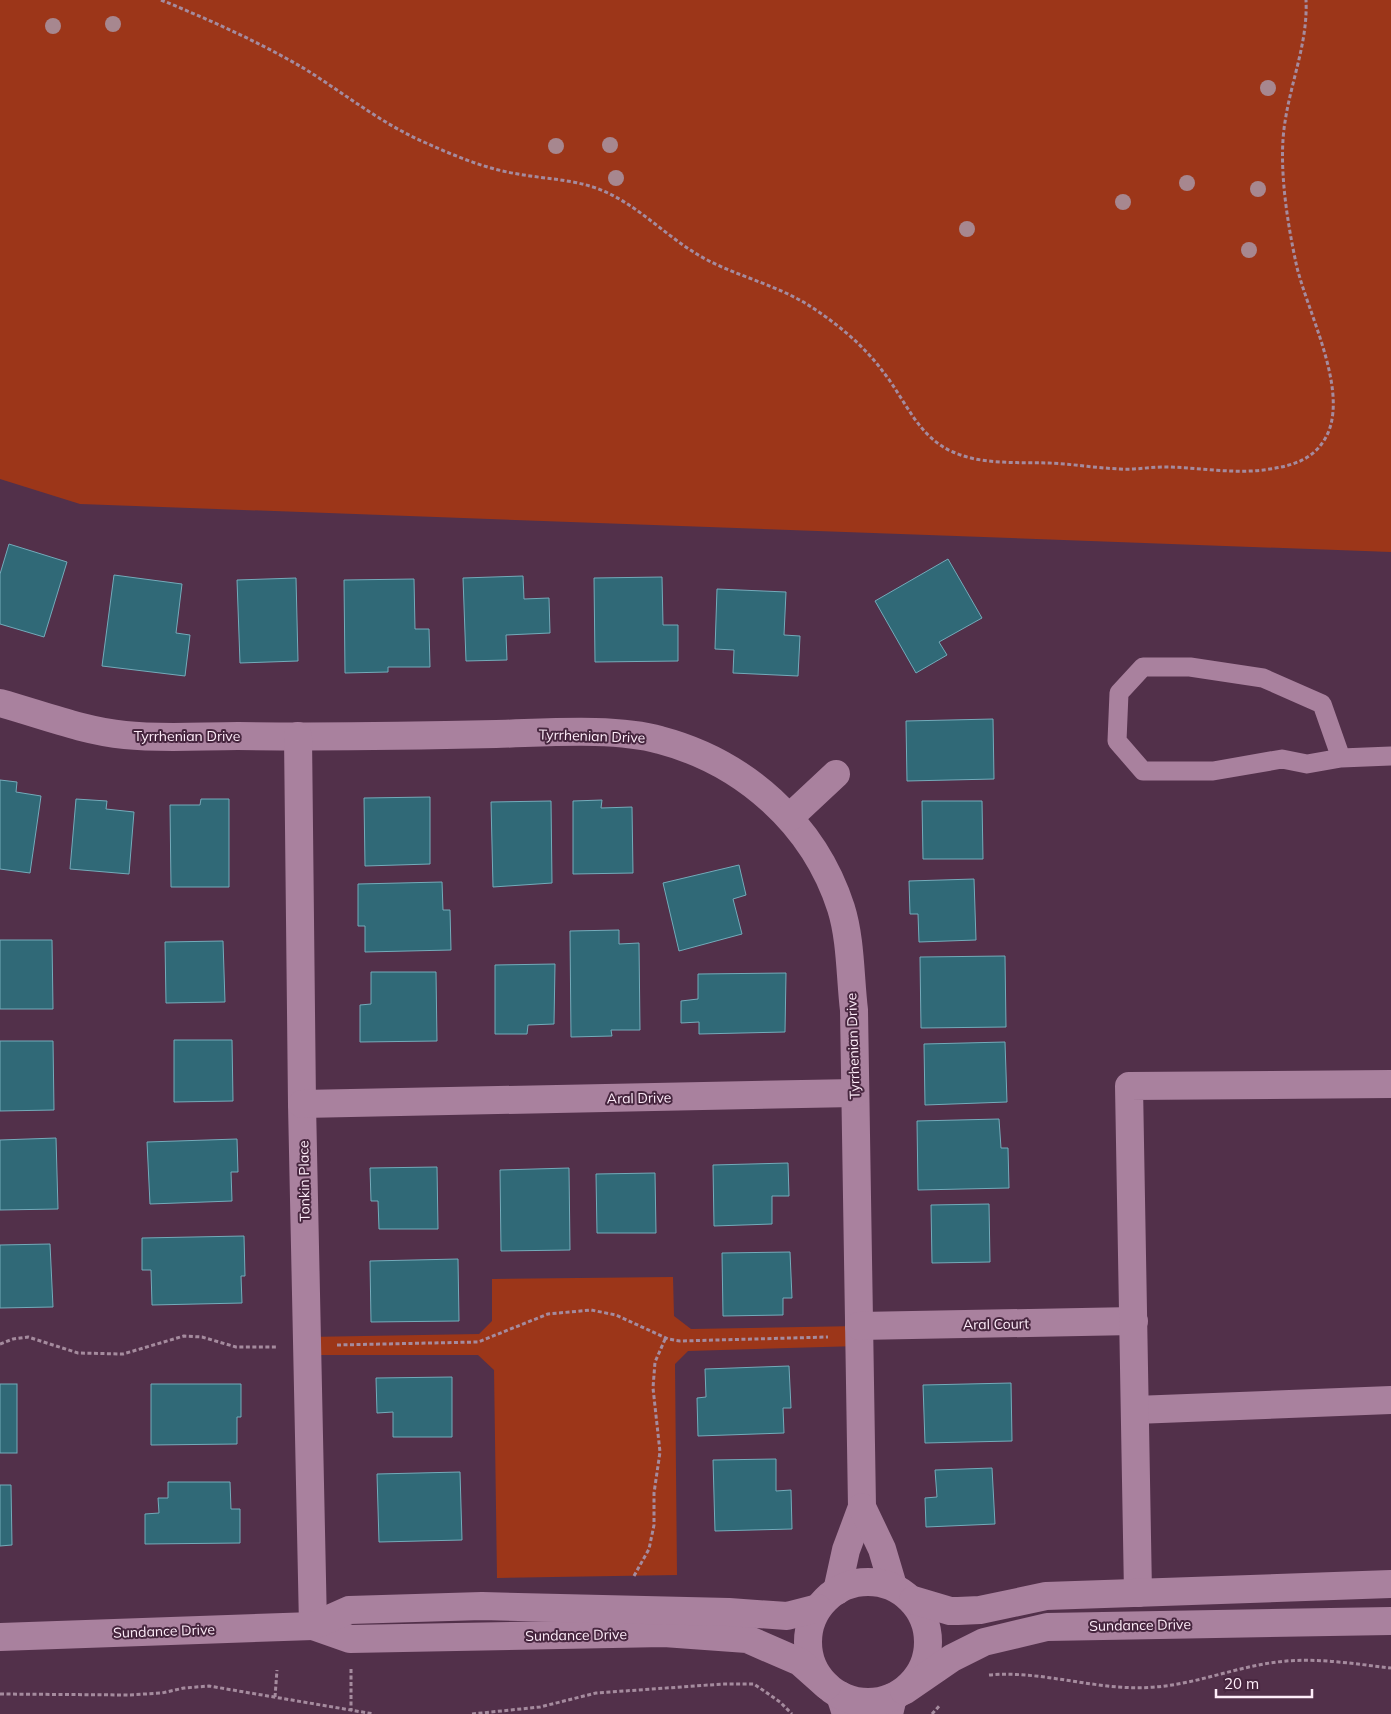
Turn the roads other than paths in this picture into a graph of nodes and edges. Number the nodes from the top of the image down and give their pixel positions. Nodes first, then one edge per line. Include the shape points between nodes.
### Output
1 (0, 703) edge
2 (298, 736) junction
3 (1391, 756) edge
4 (1341, 758) junction
5 (836, 774) dead end
6 (790, 817) junction
7 (1391, 1084) edge
8 (855, 1093) junction
9 (302, 1104) junction
10 (1134, 1322) junction
11 (859, 1326) junction
12 (1391, 1400) edge
13 (1135, 1410) junction
14 (862, 1507) junction
15 (1391, 1584) edge
16 (903, 1593) junction
17 (1138, 1593) junction
18 (828, 1600) junction
19 (1391, 1621) edge
20 (313, 1626) junction
21 (5, 1638) edge
22 (838, 1698) edge
23 (895, 1701) edge

1 - 2 street, Tyrrhenian Drive via 125,735
2 - 6 street, Tyrrhenian Drive via 637,735 678,745 718,762 763,793
2 - 9 street, Tonkin Place
3 - 4 lane
4 - 4 lane via 1308,764 1282,759 1213,771 1143,771 1116,741 1119,692 1143,667 1190,668 1263,678 1322,704
5 - 6 street
6 - 8 street, Tyrrhenian Drive via 823,867 841,908 846,929 854,1010
7 - 10 street via 1129,1086
8 - 9 street, Aral Drive
8 - 11 street, Tyrrhenian Drive
9 - 20 street, Tonkin Place
10 - 11 street, Aral Court
10 - 13 street
11 - 14 street, Tyrrhenian Drive
12 - 13 street
13 - 17 street
14 - 16 street, Tyrrhenian Drive
14 - 18 street, Tyrrhenian Drive
15 - 17 street
16 - 17 street via 958,1611 980,1610 1046,1596
16 - 18 street via 872,1581 851,1584
16 - 23 street via 924,1617 929,1637 927,1658 918,1676
18 - 20 street, Sundance Drive via 787,1616 482,1606 349,1610
18 - 22 street via 811,1624 809,1648 816,1673
19 - 23 street, Sundance Drive via 1047,1627 984,1642 952,1658
20 - 21 street, Sundance Drive
20 - 22 street, Sundance Drive via 350,1639 664,1633 747,1638 800,1662
22 - 23 street via 866,1702

